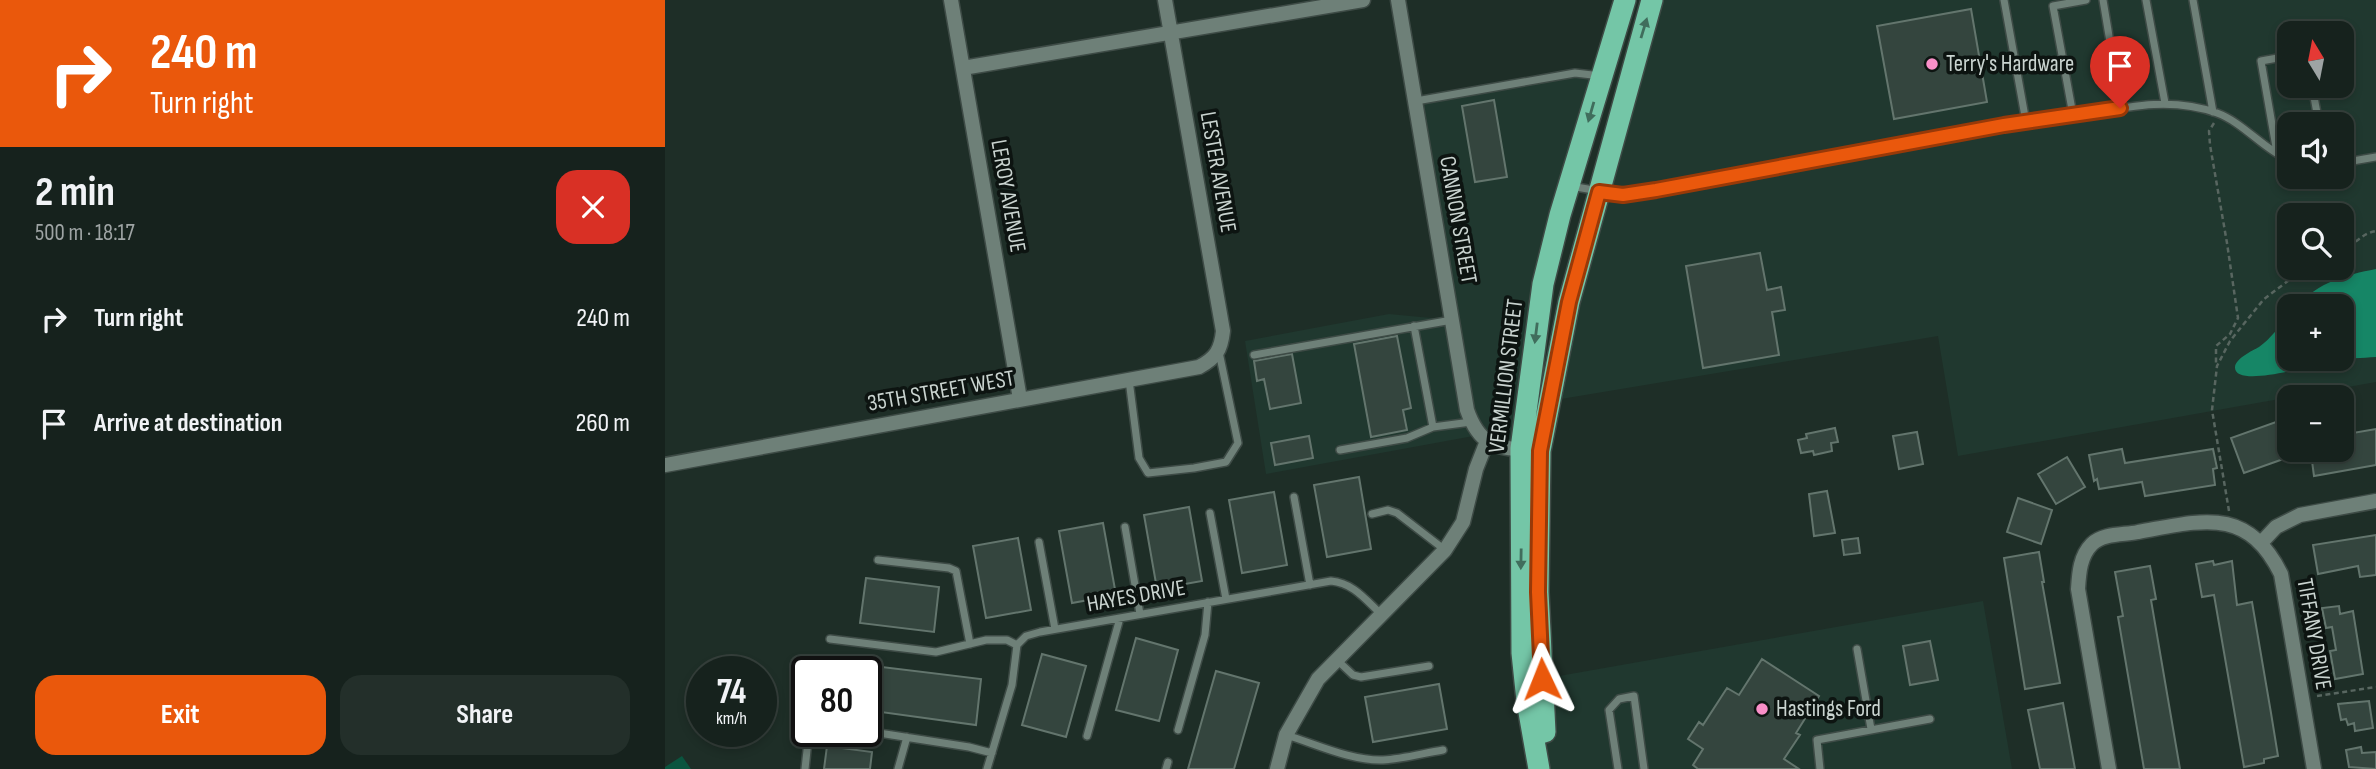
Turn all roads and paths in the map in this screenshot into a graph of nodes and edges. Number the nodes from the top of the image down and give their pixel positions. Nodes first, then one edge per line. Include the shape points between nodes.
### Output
1 (951, 0) edge
2 (1165, 0) edge
3 (1363, 0) edge
4 (1398, 0) edge
5 (1625, 0) edge
6 (1652, 0) edge
7 (2004, 0) edge
8 (2086, 0) edge
9 (2103, 0) edge
10 (2146, 0) edge
11 (2193, 0) edge
12 (1170, 32) junction
13 (2277, 58) edge
14 (963, 68) junction
15 (1601, 76) junction
16 (1415, 101) junction
17 (2165, 103) junction
18 (2120, 108) junction
19 (2217, 113) junction
20 (2073, 115) junction
21 (2026, 122) junction
22 (2277, 153) joint
23 (2376, 157) edge
24 (2354, 161) edge
25 (1570, 186) junction
26 (1599, 192) junction
27 (2376, 231) edge
28 (2354, 243) edge
29 (2289, 280) edge
30 (1452, 320) junction
31 (1414, 326) junction
32 (1219, 351) junction
33 (1254, 355) dead end
34 (2217, 366) junction
35 (1129, 380) junction
36 (1020, 399) junction
37 (1471, 422) junction
38 (1433, 426) junction
39 (1487, 441) junction
40 (1341, 450) dead end
41 (1531, 450) junction
42 (665, 465) edge
43 (1294, 497) dead end
44 (2376, 500) edge
45 (1210, 513) dead end
46 (1372, 514) dead end
47 (2227, 525) junction
48 (1125, 527) dead end
49 (1039, 542) dead end
50 (2262, 543) junction
51 (1445, 550) junction
52 (879, 560) dead end
53 (1310, 584) junction
54 (1226, 599) junction
55 (1208, 603) junction
56 (1380, 613) junction
57 (1140, 614) junction
58 (1120, 618) junction
59 (1055, 629) junction
60 (830, 639) dead end
61 (969, 644) junction
62 (1017, 645) junction
63 (1857, 649) dead end
64 (1336, 659) junction
65 (1429, 666) dead end
66 (2376, 687) edge
67 (2303, 698) junction
68 (1930, 719) dead end
69 (1871, 729) junction
70 (1178, 730) dead end
71 (882, 733) edge
72 (1286, 735) junction
73 (1087, 736) dead end
74 (907, 737) junction
75 (807, 747) edge
76 (1443, 750) dead end
77 (992, 753) junction
78 (805, 769) edge
79 (898, 769) edge
80 (987, 769) edge
81 (1277, 769) edge
82 (1539, 769) edge
83 (1546, 769) edge
84 (1618, 769) edge
85 (1644, 769) edge
86 (1820, 769) edge
87 (2109, 769) edge
88 (2314, 769) edge

1 - 14 street, LEROY AVENUE
2 - 12 street, LESTER AVENUE
3 - 12 street
4 - 16 street, CANNON STREET
5 - 15 highway, VERMILLION STREET
26 -> 6 highway, VERMILLION STREET
7 - 21 lane
8 - 20 lane via 2053,6
9 - 18 lane
10 - 17 lane
11 - 19 lane
12 - 14 street
12 - 32 street, LESTER AVENUE via 1223,331
13 - 22 lane via 2261,61
14 - 36 street, LEROY AVENUE
15 - 16 lane via 1575,74
15 -> 25 highway, VERMILLION STREET
16 - 30 street, CANNON STREET
17 - 18 lane
17 - 19 lane
18 - 20 lane
19 - 22 lane
19 - 34 path via 2209,131 2210,145 2238,318 2230,334 2216,346
20 - 21 lane
21 - 26 lane via 1656,190 1623,195
23 - 24 lane
25 - 26 lane
25 -> 41 highway, VERMILLION STREET via 1543,284
26 - 41 highway, VERMILLION STREET
27 - 28 path via 2366,232
29 - 34 path via 2263,299
30 - 31 lane
30 - 37 street, CANNON STREET
31 - 33 lane
31 - 38 lane
32 - 35 street, 35TH STREET WEST via 1199,367
32 - 35 lane via 1238,443 1226,462 1148,473 1139,458
34 - 47 path via 2212,410 2229,510
35 - 36 street, 35TH STREET WEST
36 - 42 street, 35TH STREET WEST
37 - 38 lane
37 - 39 street, CANNON STREET
38 - 40 lane via 1408,438
39 - 41 street
39 - 51 street via 1463,522
41 -> 82 highway, VERMILLION STREET via 1523,653
41 - 83 highway, VERMILLION STREET
43 - 53 lane
44 - 50 street via 2300,514 2276,527
45 - 54 lane
46 - 51 lane via 1397,513
47 - 50 street, TIFFANY DRIVE
47 - 87 street, TIFFANY DRIVE via 2197,522 2108,536 2094,542 2084,555 2078,589
48 - 57 lane
49 - 59 lane
50 - 67 street, TIFFANY DRIVE via 2281,574
51 - 56 street
52 - 61 lane via 955,571
53 - 54 lane, HAYES DRIVE
53 - 56 lane, HAYES DRIVE via 1341,582
54 - 55 lane, HAYES DRIVE
55 - 57 lane, HAYES DRIVE
55 - 70 lane via 1205,635
56 - 64 street
57 - 58 lane, HAYES DRIVE
58 - 59 lane, HAYES DRIVE
58 - 73 lane
59 - 62 lane, HAYES DRIVE via 1026,636
60 - 61 lane via 936,652
61 - 62 lane via 1007,640
62 - 77 lane via 1012,685
63 - 69 lane
64 - 65 lane via 1361,677
64 - 72 street via 1318,678
66 - 67 path
67 - 88 street, TIFFANY DRIVE
68 - 69 lane
69 - 86 lane via 1817,740
71 - 74 lane
72 - 76 lane via 1374,759
72 - 81 street
74 - 77 lane
74 - 79 lane
75 - 78 lane
77 - 80 lane
84 - 85 lane via 1609,710 1619,699 1634,696

